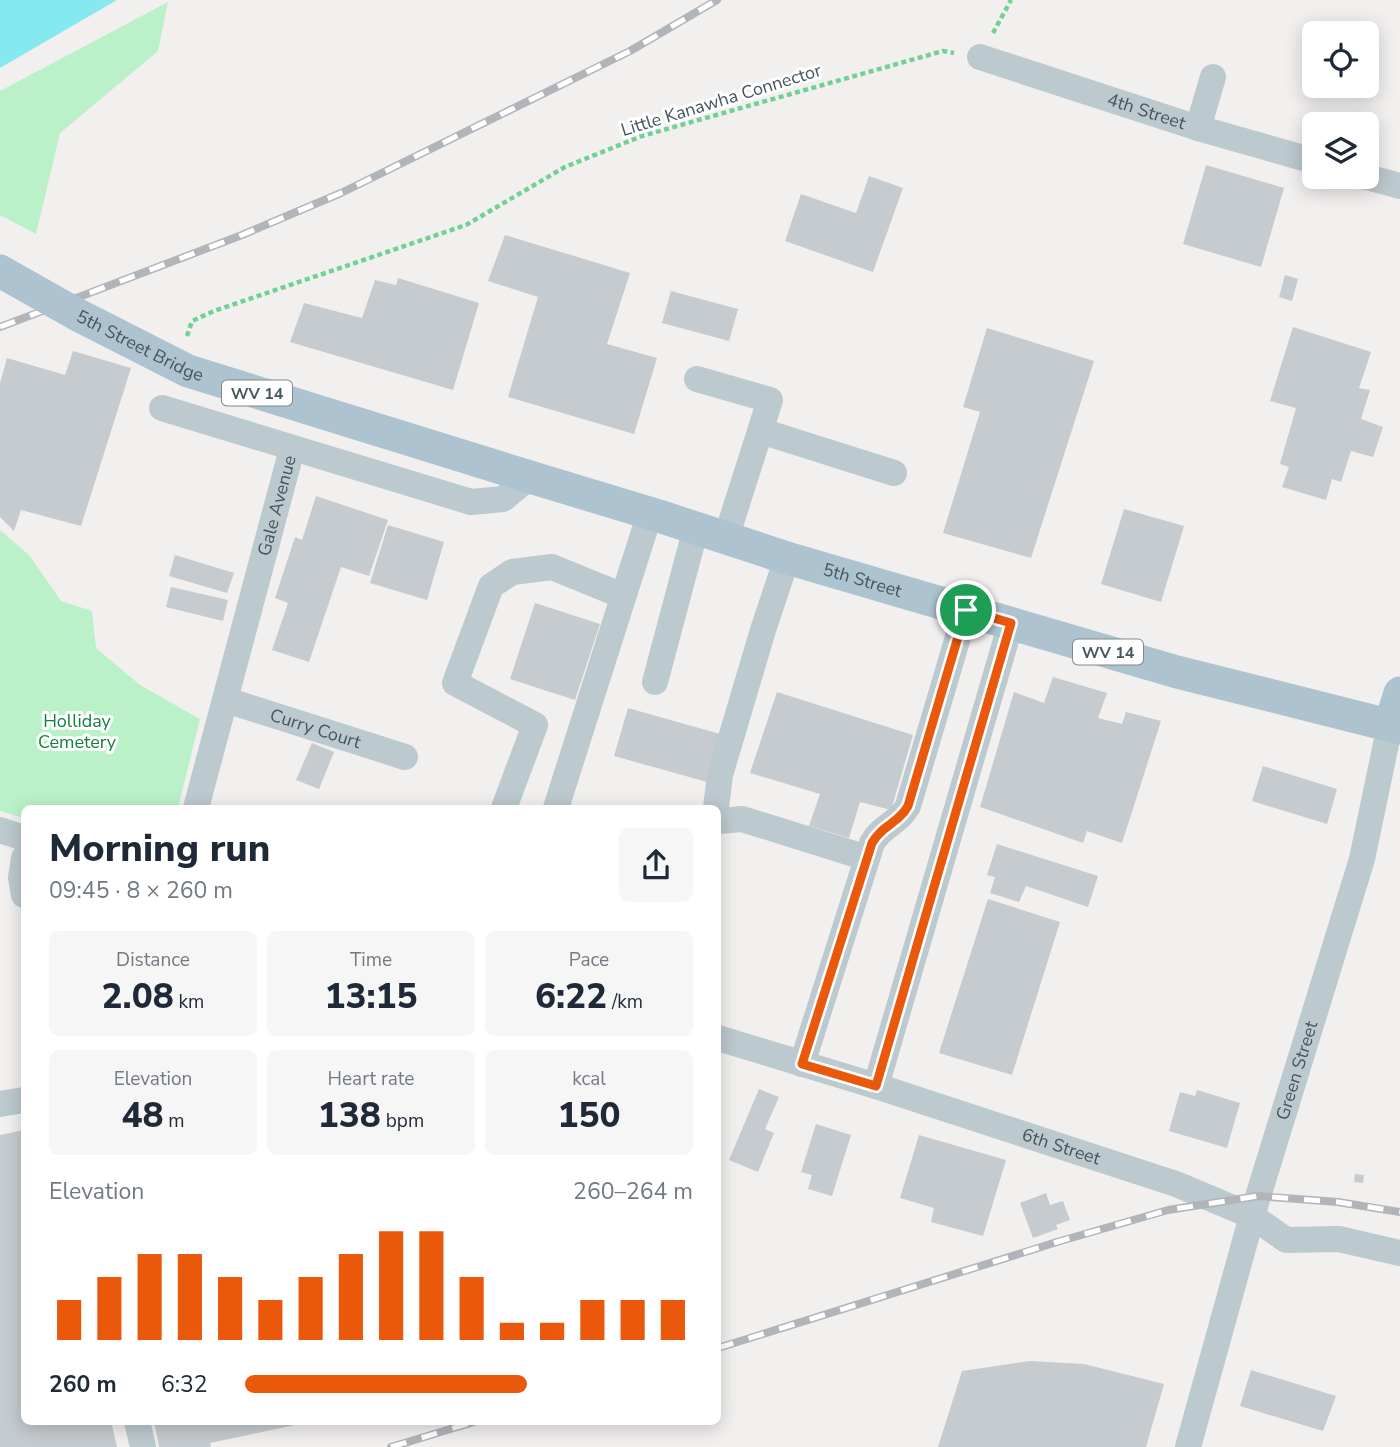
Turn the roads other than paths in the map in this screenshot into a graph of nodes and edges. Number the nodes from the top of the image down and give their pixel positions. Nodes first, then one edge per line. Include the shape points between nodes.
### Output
1 (980, 57) road end
2 (1213, 77) dead end
3 (1198, 128) junction
4 (1302, 158) edge
5 (1379, 181) edge
6 (1400, 187) edge
7 (0, 271) edge
8 (697, 379) dead end
9 (162, 408) dead end
10 (761, 431) junction
11 (292, 449) junction
12 (894, 473) dead end
13 (530, 477) junction
14 (650, 513) junction
15 (711, 533) junction
16 (787, 558) junction
17 (623, 596) junction
18 (966, 610) junction
19 (1011, 623) junction
20 (655, 682) dead end
21 (1400, 693) edge
22 (226, 700) junction
23 (1395, 727) edge
24 (405, 757) dead end
25 (197, 805) edge
26 (506, 805) edge
27 (557, 805) edge
28 (716, 805) edge
29 (721, 821) edge
30 (0, 830) edge
31 (21, 837) edge
32 (867, 858) junction
33 (721, 1039) edge
34 (802, 1064) junction
35 (876, 1086) junction
36 (21, 1100) edge
37 (0, 1104) edge
38 (1252, 1216) junction
39 (1400, 1253) edge
40 (138, 1425) edge
41 (143, 1447) edge
42 (1188, 1447) edge

1 - 3 street, 4th Street
2 - 3 street
3 - 4 street, 4th Street
5 - 6 street
7 - 13 main road, 5th Street Bridge / WV 14, bridge via 188,371
8 - 10 street via 770,400
9 - 11 street
10 - 12 street
10 - 15 street
11 - 13 street, Gale Avenue via 471,502 503,499
11 - 22 street, Gale Avenue
13 - 14 main road, 5th Street / WV 14
14 - 15 main road, 5th Street / WV 14
14 - 17 street
15 - 16 main road, 5th Street / WV 14
15 - 20 street
16 - 18 main road, 5th Street / WV 14
16 - 28 street via 720,775
17 - 26 street via 552,567 512,572 491,586 455,683 535,725
17 - 27 street
18 - 19 main road, 5th Street / WV 14
18 - 32 street via 908,806 901,819 879,831
19 - 23 main road, 5th Street / WV 14 via 1263,695
19 - 35 street
21 - 23 main road, Green Street
22 - 24 street, Curry Court
22 - 25 street, Gale Avenue
23 - 38 street, Green Street via 1362,859
29 - 32 street via 742,819
30 - 31 street
32 - 34 street
33 - 34 street, 6th Street
34 - 35 street, 6th Street
35 - 38 street, 6th Street via 1176,1184
36 - 37 street
38 - 39 street, 6th Street via 1286,1240 1339,1239
38 - 42 street, Green Street
40 - 41 street

